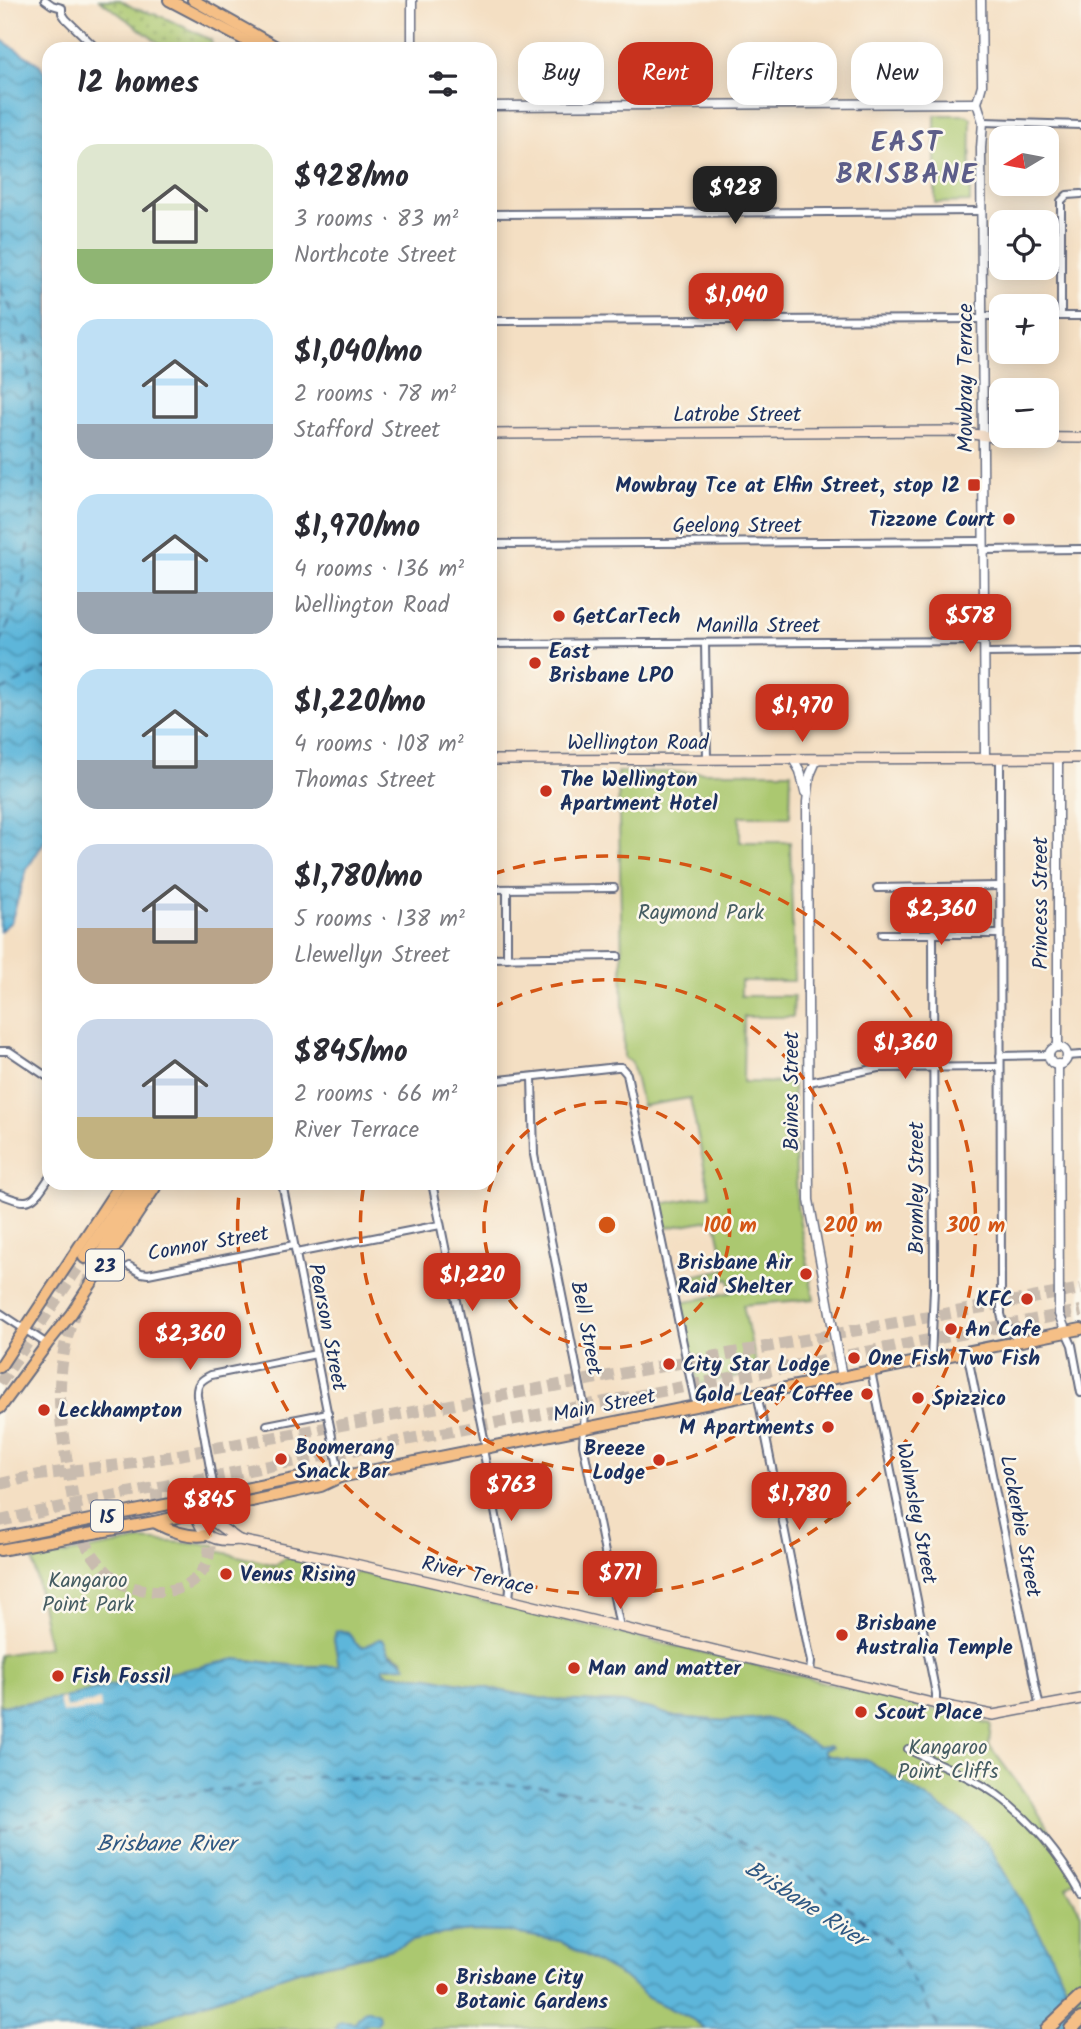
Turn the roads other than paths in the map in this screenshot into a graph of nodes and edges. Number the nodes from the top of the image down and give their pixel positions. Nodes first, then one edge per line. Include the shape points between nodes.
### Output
1 (46, 0) edge
2 (66, 0) edge
3 (169, 0) edge
4 (193, 0) edge
5 (412, 0) edge
6 (981, 0) edge
7 (62, 8) junction
8 (90, 42) edge
9 (249, 42) edge
10 (268, 42) edge
11 (412, 42) edge
12 (977, 103) junction
13 (497, 106) edge
14 (983, 122) junction
15 (1081, 125) edge
16 (1081, 194) edge
17 (981, 211) junction
18 (497, 214) edge
19 (1061, 316) joint
20 (1081, 316) edge
21 (983, 317) junction
22 (989, 317) edge
23 (497, 321) edge
24 (497, 434) edge
25 (983, 436) junction
26 (1081, 438) edge
27 (497, 544) edge
28 (984, 546) junction
29 (1081, 550) edge
30 (984, 641) junction
31 (497, 643) edge
32 (705, 643) junction
33 (1081, 652) edge
34 (984, 653) junction
35 (985, 758) junction
36 (1000, 758) junction
37 (1058, 758) junction
38 (1081, 758) edge
39 (707, 759) junction
40 (793, 759) junction
41 (817, 759) junction
42 (497, 760) edge
43 (807, 802) junction
44 (1000, 886) junction
45 (614, 888) dead end
46 (877, 888) dead end
47 (497, 889) edge
48 (507, 889) junction
49 (933, 933) junction
50 (882, 934) dead end
51 (1000, 934) junction
52 (618, 956) dead end
53 (497, 958) edge
54 (507, 958) junction
55 (1058, 1047) junction
56 (0, 1051) edge
57 (1050, 1055) junction
58 (1081, 1055) edge
59 (1000, 1056) junction
60 (1067, 1056) junction
61 (1058, 1064) junction
62 (1000, 1067) junction
63 (933, 1068) junction
64 (42, 1073) edge
65 (532, 1077) junction
66 (497, 1081) edge
67 (809, 1082) junction
68 (42, 1188) edge
69 (116, 1190) edge
70 (129, 1190) edge
71 (141, 1190) edge
72 (153, 1190) edge
73 (283, 1190) edge
74 (433, 1190) edge
75 (0, 1195) edge
76 (440, 1225) junction
77 (294, 1245) junction
78 (296, 1253) junction
79 (85, 1257) tunnel mouth
80 (99, 1261) tunnel mouth
81 (129, 1266) dead end
82 (0, 1313) edge
83 (25, 1329) junction
84 (1081, 1329) edge
85 (1066, 1332) junction
86 (1019, 1341) junction
87 (47, 1344) junction
88 (967, 1352) junction
89 (316, 1354) junction
90 (931, 1359) junction
91 (0, 1367) edge
92 (871, 1371) junction
93 (842, 1377) junction
94 (1081, 1393) edge
95 (757, 1394) junction
96 (696, 1406) junction
97 (0, 1408) edge
98 (328, 1413) junction
99 (267, 1425) dead end
100 (584, 1428) junction
101 (485, 1448) junction
102 (340, 1477) junction
103 (215, 1495) junction
104 (195, 1499) junction
105 (200, 1512) junction
106 (153, 1522) junction
107 (206, 1535) junction
108 (0, 1538) edge
109 (239, 1540) junction
110 (0, 1550) edge
111 (509, 1600) junction
112 (620, 1627) junction
113 (810, 1673) junction
114 (1081, 1699) edge
115 (936, 1704) junction
116 (1040, 1708) junction
117 (908, 1749) dead end
118 (1081, 1893) edge
119 (1081, 1997) edge
120 (1081, 2019) edge
121 (1047, 2029) edge
122 (1071, 2029) edge

1 - 7 street
2 - 7 street
3 - 9 main road
4 - 10 main road
5 - 11 street
6 - 12 street, Mowbray Terrace via 982,85
7 - 8 street via 66,19
12 - 13 street
12 - 14 street, Mowbray Terrace
14 - 15 street
14 - 17 street, Mowbray Terrace
16 - 19 street via 1067,195 1061,201
17 - 18 street
17 - 21 street, Mowbray Terrace
19 - 20 street
21 - 22 street
21 - 23 street
21 - 25 street, Mowbray Terrace
24 - 25 main road, Latrobe Street via 951,430
25 - 26 main road, Latrobe Street
25 - 28 street, Mowbray Terrace
27 - 28 street, Geelong Street
28 - 29 street, Geelong Street
28 - 30 street, Mowbray Terrace
30 - 32 street, Manilla Street
30 - 34 street, Mowbray Terrace
31 - 32 street, Manilla Street
32 - 39 street
33 - 34 street
34 - 35 street, Mowbray Terrace
35 - 36 main road, Wellington Road
35 - 41 main road, Wellington Road
36 - 37 main road, Wellington Road
36 - 44 street
37 - 38 main road, Wellington Road
37 - 55 street, Princess Street
39 - 40 main road, Wellington Road
39 - 42 main road, Wellington Road
40 - 41 main road, Wellington Road
40 - 43 street, Baines Street via 802,775
41 - 43 street, Baines Street
43 - 67 street, Baines Street
44 - 46 street
44 - 51 street
45 - 48 street
47 - 48 street
48 - 54 street
49 - 50 street
49 - 51 street
49 - 63 street, Bromley Street
51 - 59 street
52 - 54 street
53 - 54 street
55 - 57 street
55 - 60 street
56 - 64 street via 9,1051
57 - 59 street
57 - 61 street
58 - 60 street
59 - 62 street
60 - 61 street
61 - 85 street via 1059,1314
62 - 63 street
62 - 86 street via 1001,1318
63 - 67 street via 878,1068
63 - 90 street, Bromley Street
65 - 66 street
65 - 96 street via 621,1067 629,1079
65 - 100 street, Bell Street via 534,1155 585,1410
67 - 93 street, Baines Street via 809,1206
68 - 75 street via 29,1202
69 - 83 main road, 23
70 - 79 highway
71 - 80 highway
72 - 87 main road, 23
73 - 77 street, Pearson Street
74 - 76 street
76 - 78 street
76 - 101 street
77 - 78 street, Pearson Street
77 - 81 street, Connor Street via 148,1274
78 - 89 street, Pearson Street
82 - 83 street
83 - 87 street
83 - 91 main road, 23
84 - 85 main road, Main Street / 15
85 - 86 main road, Main Street / 15
85 - 94 street
86 - 88 main road, Main Street / 15
87 - 97 main road, 23
88 - 90 main road, Main Street / 15
88 - 116 street, Lockerbie Street
89 - 98 street, Pearson Street
89 - 103 street via 211,1375 199,1382 196,1389
90 - 92 main road, Main Street / 15
92 - 93 main road, Main Street / 15
92 - 115 street, Walmsley Street
93 - 95 main road, Main Street / 15
95 - 96 main road, Main Street / 15
95 - 113 street
96 - 100 main road, Main Street / 15
98 - 99 street
98 - 102 street, Pearson Street
100 - 101 main road, Main Street / 15
100 - 112 street, Bell Street via 583,1444
101 - 102 main road, Main Street / 15
101 - 111 street
102 - 103 main road, Main Street / 15 via 319,1474
102 - 105 main road, Main Street / 15 via 321,1486
103 - 104 main road, Main Street / 15
104 - 105 main road, River Terrace
104 - 108 main road, Main Street / 15
105 - 106 main road, Main Street / 15
105 - 107 main road, River Terrace
105 - 109 main road, River Terrace
106 - 107 main road via 165,1529
106 - 110 main road, Main Street / 15
107 - 109 main road, River Terrace via 226,1542
109 - 111 main road, River Terrace
111 - 112 main road, River Terrace
112 - 113 main road, River Terrace
113 - 115 main road, River Terrace
114 - 116 main road, River Terrace
115 - 116 main road, River Terrace via 993,1715
117 - 118 street via 996,1794 1033,1826
119 - 121 highway
120 - 122 highway

